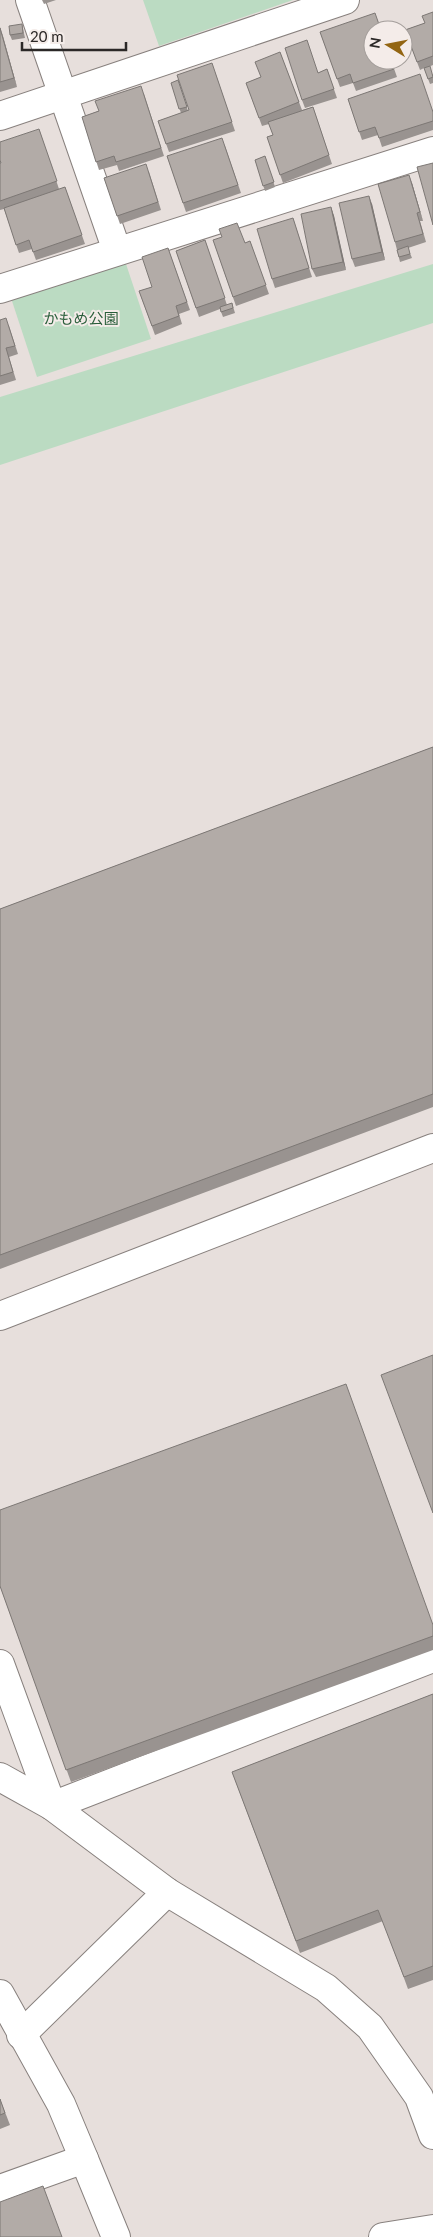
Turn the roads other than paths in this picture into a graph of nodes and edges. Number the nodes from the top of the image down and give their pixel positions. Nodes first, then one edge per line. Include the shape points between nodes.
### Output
1 (30, 0) edge
2 (345, 0) edge
3 (63, 95) junction
4 (0, 116) edge
5 (433, 151) edge
6 (117, 251) junction
7 (0, 289) edge
8 (433, 1148) edge
9 (0, 1316) edge
10 (433, 1658) edge
11 (0, 1664) edge
12 (0, 1777) edge
13 (52, 1806) junction
14 (167, 1892) junction
15 (0, 1994) edge
16 (21, 2035) junction
17 (433, 2135) edge
18 (84, 2159) junction
19 (0, 2189) edge
20 (433, 2229) edge
21 (116, 2237) edge
22 (382, 2237) edge

1 - 3 street
2 - 3 street
3 - 4 street
3 - 6 street
5 - 6 street
6 - 7 street
8 - 9 street
10 - 13 street
11 - 13 street
12 - 13 street
13 - 14 street
14 - 16 street
14 - 17 street via 326,1988 370,2027 419,2097
15 - 16 street
16 - 18 street via 61,2104
18 - 19 street
18 - 21 street
20 - 22 street

